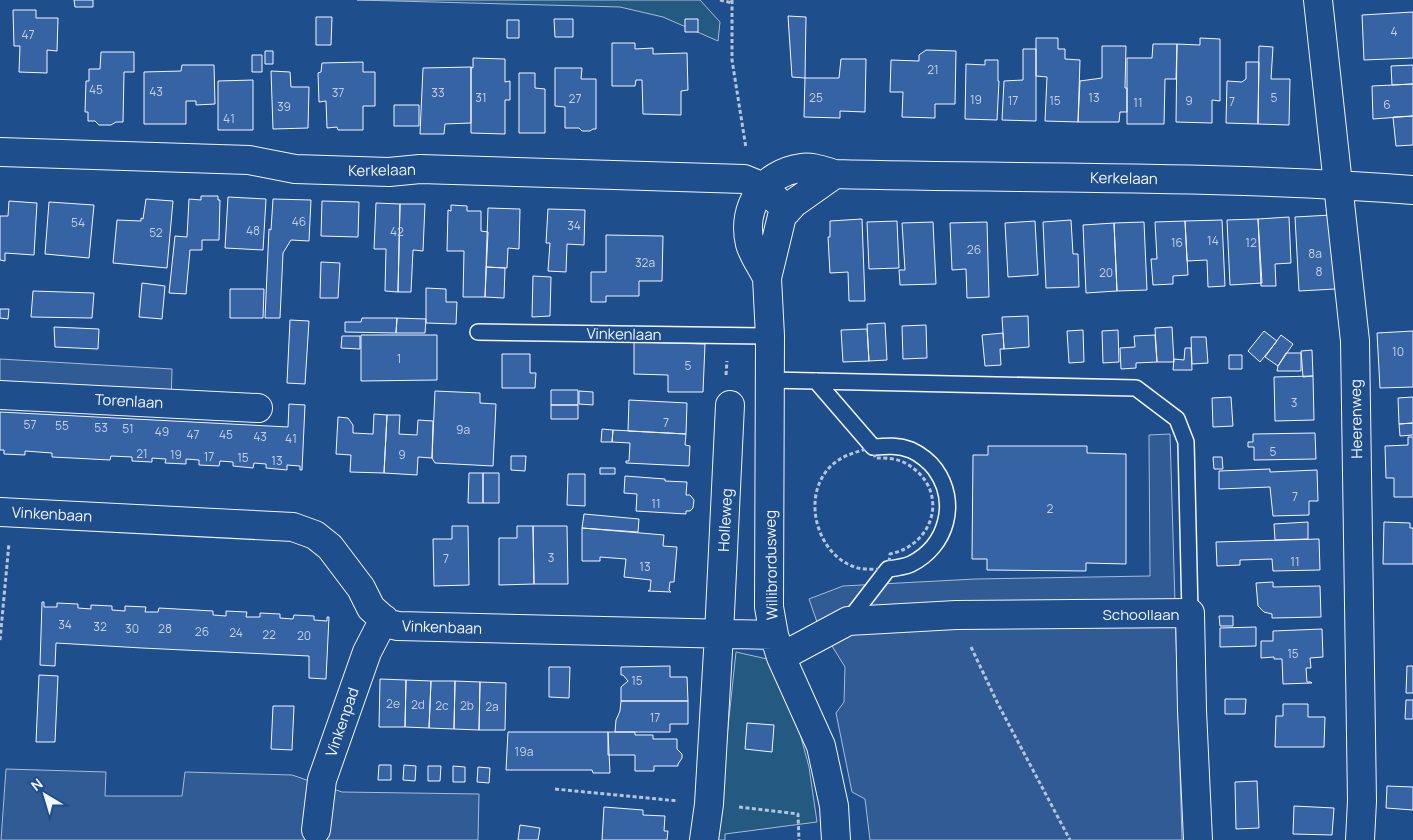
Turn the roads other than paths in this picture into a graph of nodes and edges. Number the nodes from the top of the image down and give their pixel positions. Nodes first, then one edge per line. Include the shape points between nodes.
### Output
1 (1318, 0) edge
2 (0, 152) edge
3 (835, 174) junction
4 (754, 183) junction
5 (1338, 184) junction
6 (1413, 190) edge
7 (787, 210) junction
8 (767, 278) junction
9 (478, 332) dead end
10 (770, 336) junction
11 (770, 380) junction
12 (816, 381) junction
13 (0, 395) edge
14 (730, 405) road end
15 (258, 408) dead end
16 (6, 512) edge
17 (1190, 614) junction
18 (384, 619) junction
19 (848, 621) junction
20 (719, 634) junction
21 (777, 646) junction
22 (316, 830) dead end
23 (704, 840) edge
24 (836, 840) edge
25 (1198, 840) edge
26 (1360, 840) edge

1 - 5 street, Heerenweg
2 - 4 street, Kerkelaan via 249,160 294,169 389,172 420,169
3 - 4 street, Kerkelaan via 802,167
3 - 5 street, Kerkelaan
3 - 7 street
4 - 7 street
4 - 8 street, Willibrordusweg via 755,198 748,231 750,245
5 - 6 street, Kerkelaan
5 - 26 street, Heerenweg via 1355,341
7 - 8 street, Willibrordusweg via 778,224
8 - 10 street, Willibrordusweg
9 - 10 lane, Vinkenlaan
10 - 11 street, Willibrordusweg
11 - 12 lane
11 - 21 street, Willibrordusweg via 769,607
12 - 17 lane via 1136,388 1177,420 1186,442
12 - 19 lane via 873,447 894,445 914,451 930,463 943,480 948,499 947,520 940,539 920,559 888,569
13 - 15 street, Torenlaan
14 - 20 street, Holleweg
16 - 18 street, Vinkenbaan via 293,527 315,534 330,547 361,588 371,608
17 - 19 street, Schoollaan via 956,615
17 - 25 street, Schoollaan
18 - 20 street, Vinkenbaan via 398,626
18 - 22 street, Vinkenpad via 367,652 322,780
19 - 21 street, Schoollaan
20 - 21 street
20 - 23 street, Holleweg
21 - 24 street, Willibrordusweg via 821,746 834,806

